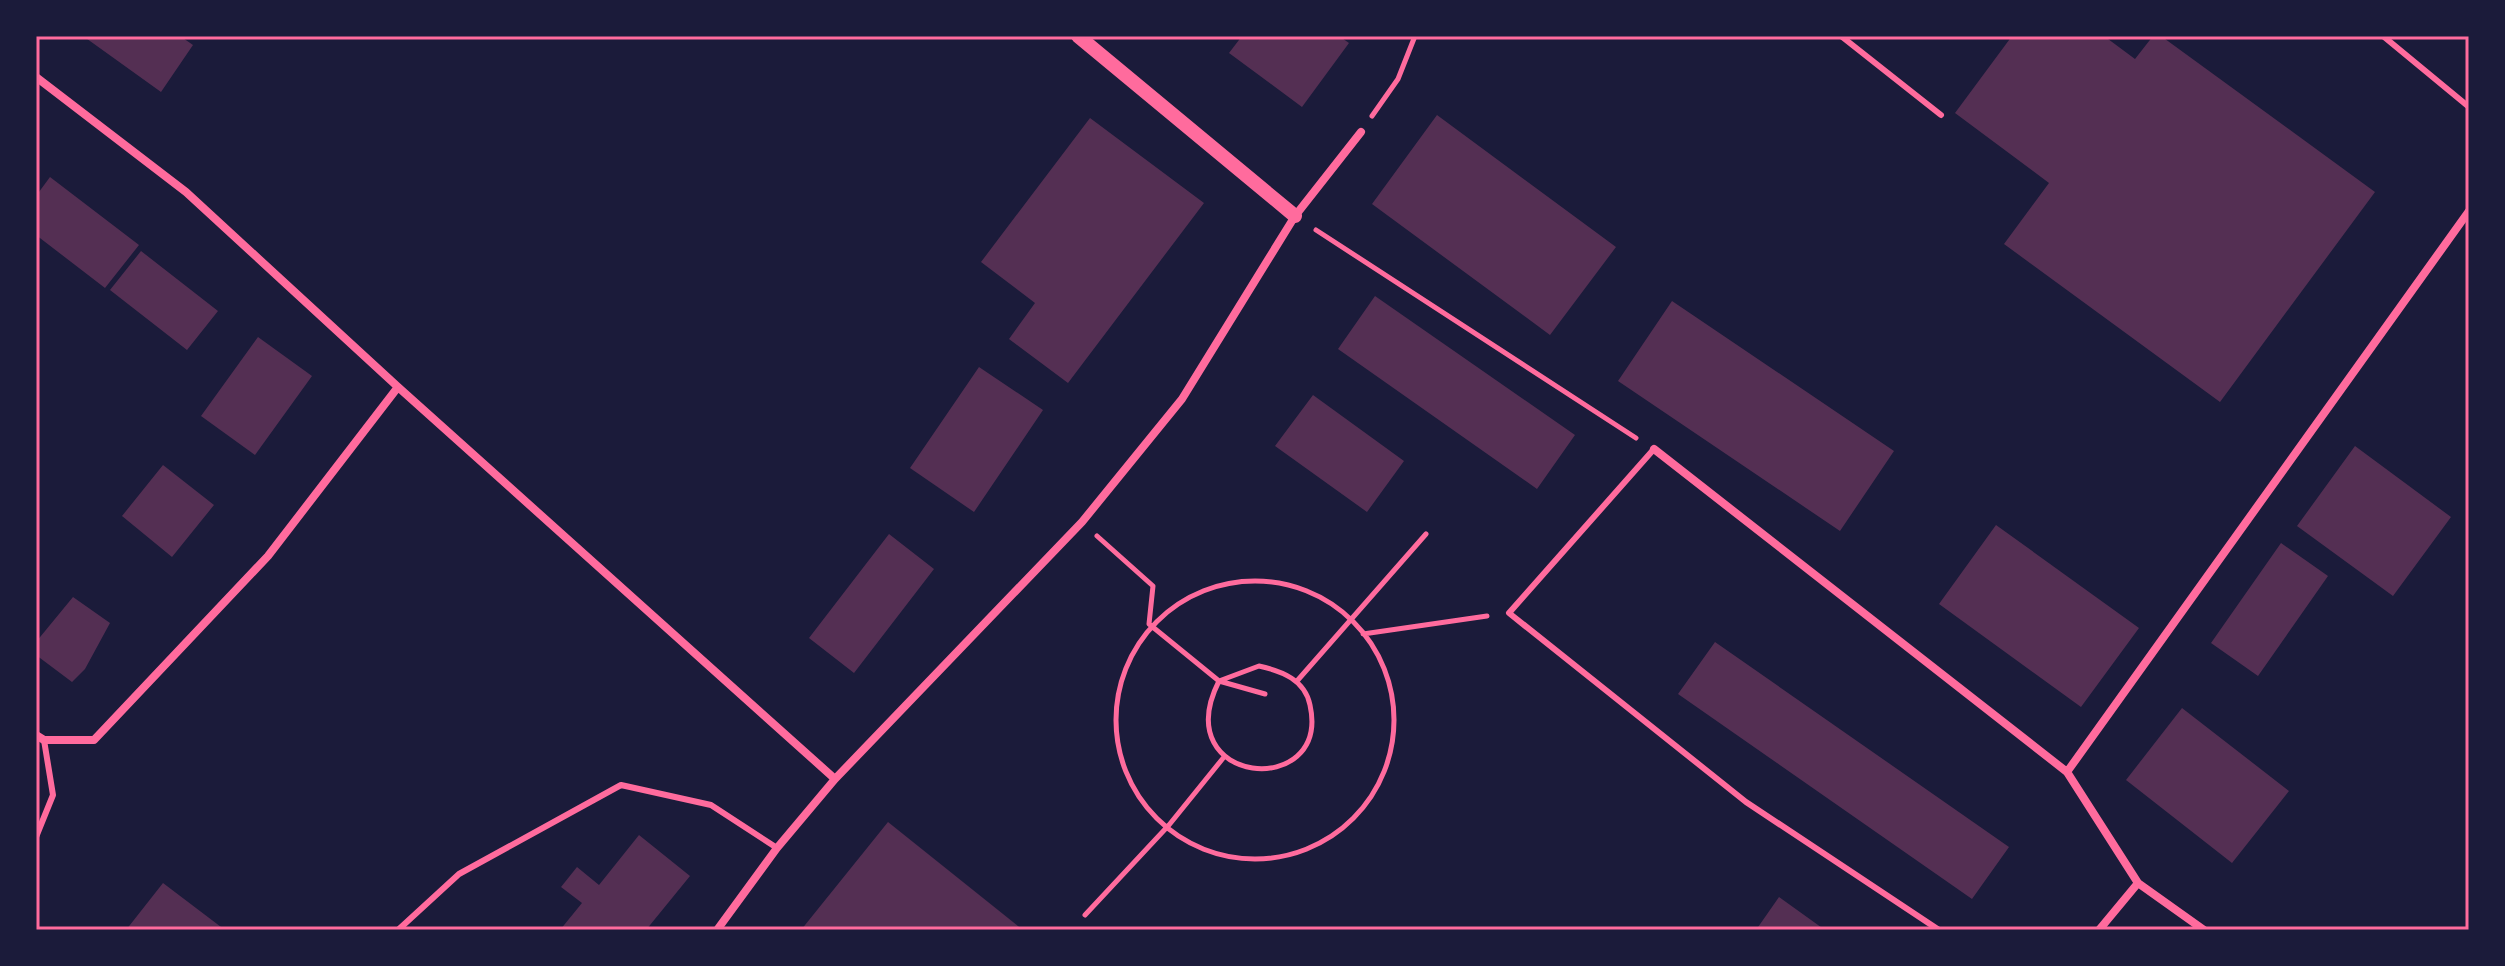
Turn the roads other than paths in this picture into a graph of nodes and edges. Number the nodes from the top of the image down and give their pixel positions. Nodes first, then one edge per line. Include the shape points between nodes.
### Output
1 (1078, 36) edge
2 (1841, 36) edge
3 (2383, 36) edge
4 (36, 77) edge
5 (2469, 107) edge
6 (1941, 115) dead end
7 (1361, 132) road end
8 (2469, 211) edge
9 (1295, 216) junction
10 (398, 387) junction
11 (1654, 449) joint
12 (40, 738) edge
13 (2067, 772) junction
14 (835, 779) junction
15 (36, 837) edge
16 (777, 848) junction
17 (2138, 883) junction
18 (398, 930) edge
19 (717, 930) edge
20 (1939, 930) edge
21 (2099, 930) edge
22 (2204, 930) edge

1 - 9 street
2 - 6 lane
3 - 5 lane
4 - 10 street via 186,192
7 - 9 street
8 - 13 street
9 - 14 street via 1182,399 1082,522
10 - 12 street via 268,556 94,740
10 - 14 street
11 - 13 street
11 - 20 lane via 1509,613 1746,802
12 - 15 lane via 53,795
13 - 17 street
14 - 16 street
16 - 18 lane via 711,805 621,785 459,874
16 - 19 street
17 - 21 street
17 - 22 street

